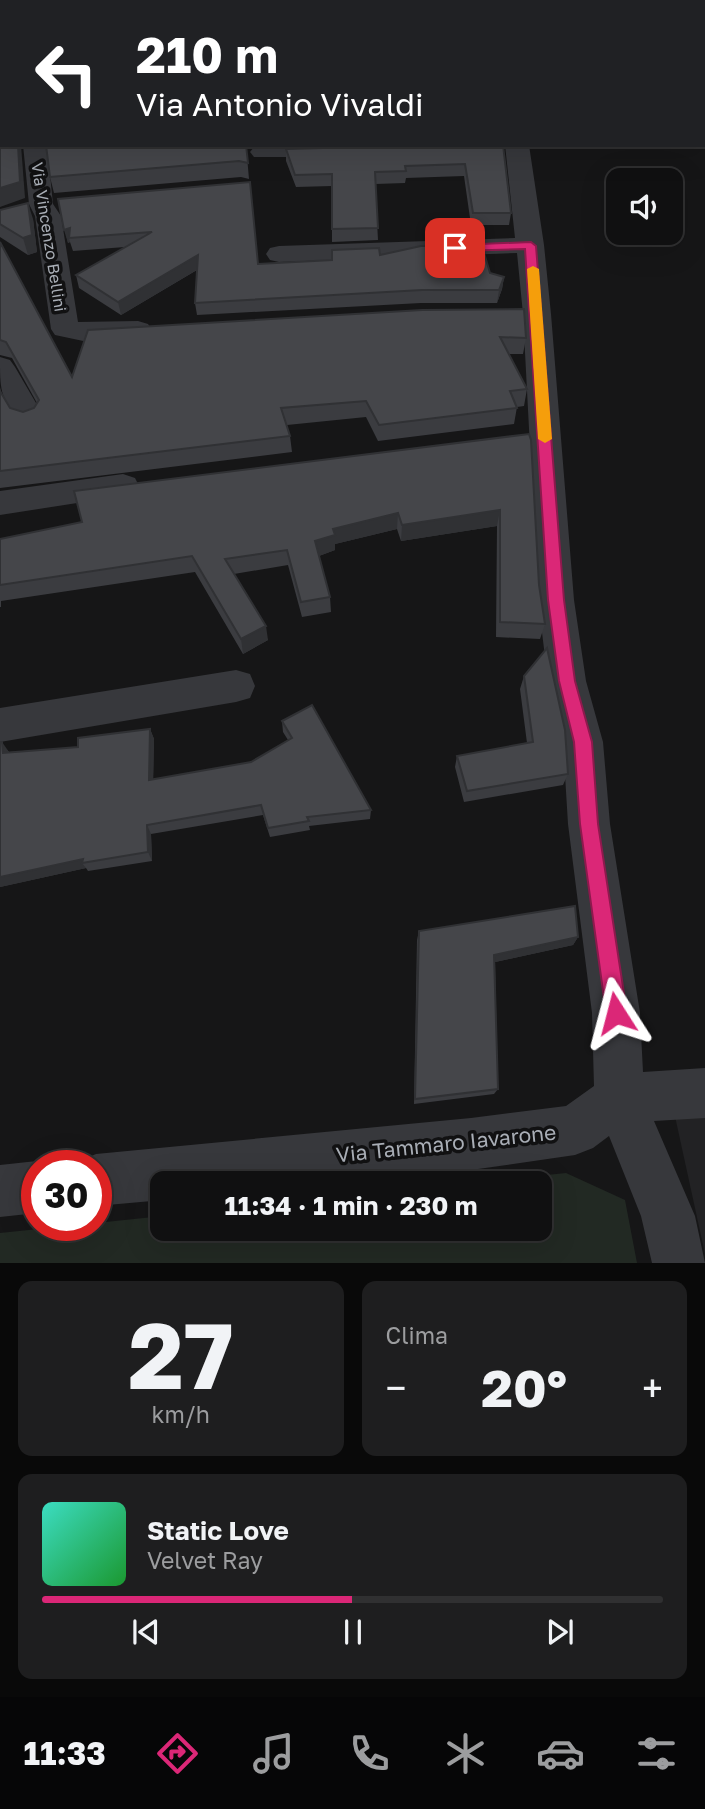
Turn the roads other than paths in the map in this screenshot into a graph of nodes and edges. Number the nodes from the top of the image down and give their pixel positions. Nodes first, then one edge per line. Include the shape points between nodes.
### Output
1 (35, 147) edge
2 (508, 147) edge
3 (356, 150) edge
4 (262, 152) dead end
5 (68, 202) edge
6 (31, 207) junction
7 (531, 246) junction
8 (279, 254) dead end
9 (158, 329) edge
10 (0, 367) edge
11 (28, 415) edge
12 (151, 482) edge
13 (0, 503) edge
14 (236, 686) dead end
15 (0, 725) edge
16 (705, 1093) edge
17 (619, 1098) junction
18 (112, 1178) edge
19 (21, 1189) edge
20 (0, 1191) edge
21 (679, 1263) edge

1 - 6 street, Via Vincenzo Bellini
2 - 7 street
3 - 4 street
5 - 6 street
6 - 9 street, Via Vincenzo Bellini via 48,216 65,330
7 - 8 street
7 - 17 street via 524,314 531,436 567,681 583,742 589,824 616,1013
10 - 11 street
12 - 13 street
14 - 15 street
16 - 17 street
17 - 18 street, Via Tammaro Iavarone via 575,1130
17 - 21 street via 668,1216
19 - 20 street

